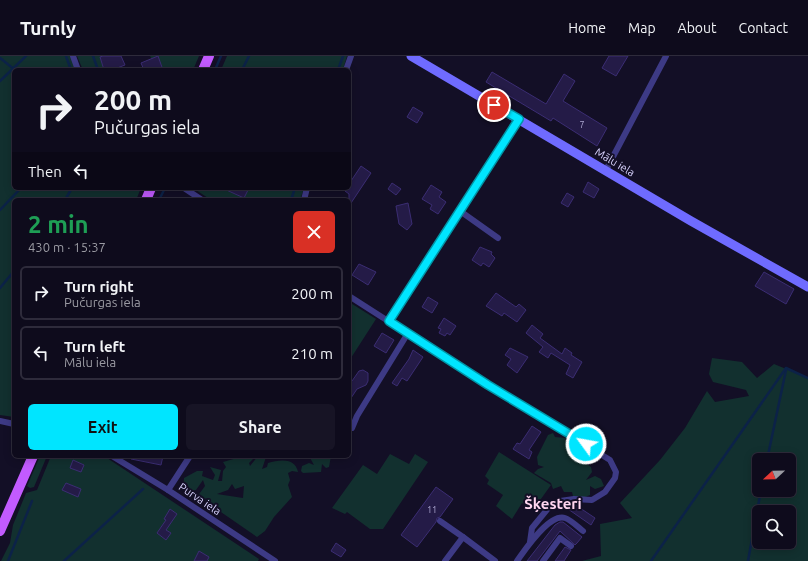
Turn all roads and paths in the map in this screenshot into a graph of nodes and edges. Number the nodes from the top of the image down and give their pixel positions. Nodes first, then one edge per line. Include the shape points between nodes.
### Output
1 (73, 56) edge
2 (209, 56) edge
3 (350, 56) edge
4 (411, 56) edge
5 (666, 56) edge
6 (420, 59) edge
7 (77, 68) edge
8 (204, 68) edge
9 (347, 68) edge
10 (519, 119) junction
11 (606, 170) junction
12 (187, 190) edge
13 (199, 198) edge
14 (460, 211) junction
15 (498, 238) dead end
16 (808, 287) edge
17 (351, 297) edge
18 (389, 321) junction
19 (408, 333) junction
20 (0, 421) edge
21 (12, 424) edge
22 (352, 428) dead end
23 (32, 458) edge
24 (115, 458) edge
25 (189, 458) edge
26 (168, 490) junction
27 (440, 520) dead end
28 (0, 531) edge
29 (583, 531) dead end
30 (463, 537) junction
31 (530, 542) junction
32 (571, 546) dead end
33 (265, 558) edge
34 (274, 561) edge
35 (446, 561) edge
36 (494, 561) edge
37 (517, 561) edge
38 (542, 561) edge

1 - 7 street
2 - 8 main road
3 - 9 street
4 - 6 street, Mālu iela
5 - 11 street
6 - 10 street, Mālu iela
10 - 11 street, Mālu iela
10 - 14 street
11 - 16 street, Mālu iela
12 - 13 street
14 - 15 street
14 - 18 street
17 - 18 street
18 - 19 street
19 - 22 street
19 - 31 street via 610,460 616,472 615,478 605,492 592,500 574,499 550,506 532,528
20 - 21 street
23 - 28 main road
24 - 26 street, Purva iela
25 - 26 street
26 - 33 street, Purva iela
27 - 30 street
29 - 31 street via 566,518 559,517
30 - 35 street
30 - 36 street
31 - 37 street
32 - 38 street via 560,538
33 - 34 street, Purva iela

